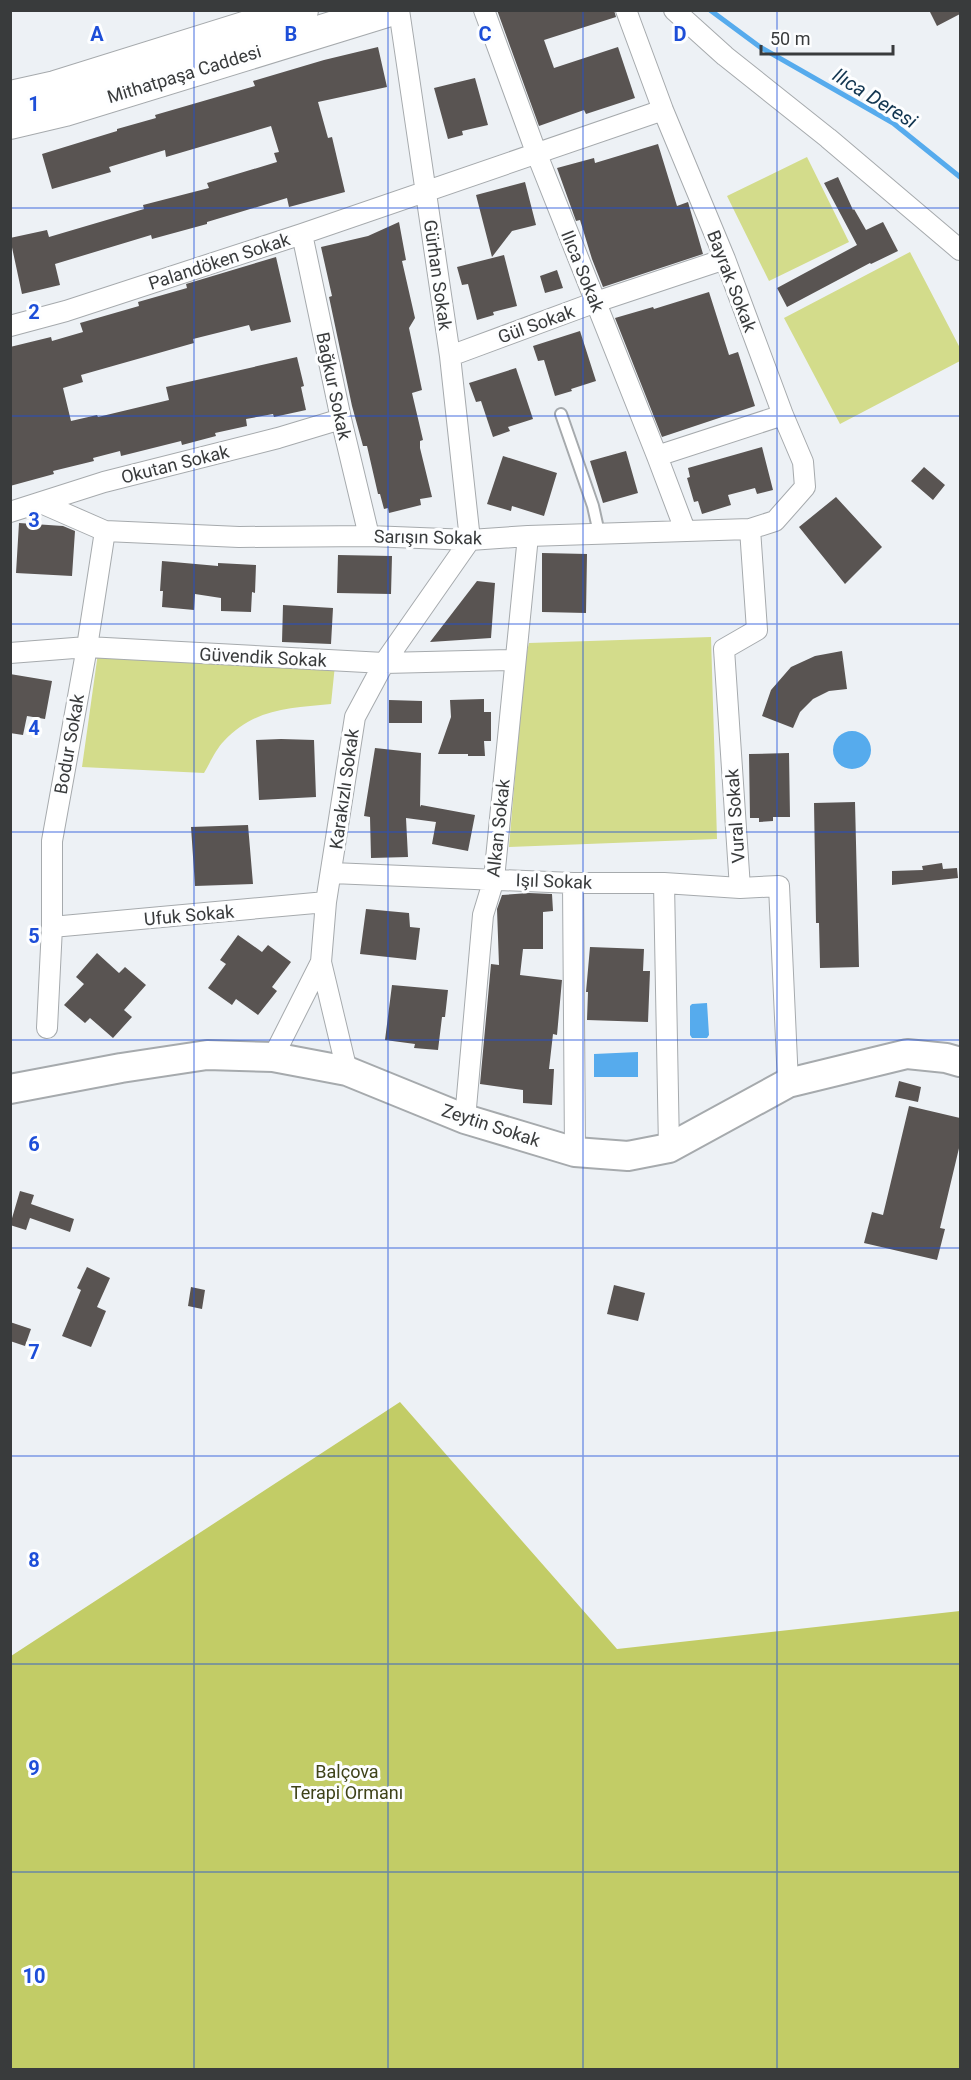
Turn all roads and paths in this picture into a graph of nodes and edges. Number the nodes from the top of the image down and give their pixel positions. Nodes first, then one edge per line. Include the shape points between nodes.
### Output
1 (302, 10) edge
2 (390, 10) edge
3 (399, 10) edge
4 (484, 10) edge
5 (626, 10) edge
6 (674, 10) edge
7 (10, 98) edge
8 (663, 110) junction
9 (10, 123) edge
10 (536, 152) junction
11 (427, 192) junction
12 (302, 234) junction
13 (960, 250) edge
14 (725, 260) junction
15 (596, 302) junction
16 (10, 326) edge
17 (450, 356) junction
18 (561, 414) dead end
19 (783, 416) junction
20 (341, 419) junction
21 (657, 456) junction
22 (41, 502) junction
23 (10, 512) edge
24 (750, 529) junction
25 (685, 530) junction
26 (105, 531) junction
27 (599, 533) junction
28 (369, 536) junction
29 (528, 536) junction
30 (470, 540) junction
31 (87, 647) junction
32 (10, 653) edge
33 (515, 660) junction
34 (384, 663) junction
35 (332, 873) junction
36 (494, 879) junction
37 (573, 883) junction
38 (664, 883) junction
39 (740, 888) junction
40 (326, 902) junction
41 (52, 927) junction
42 (321, 962) junction
43 (47, 1028) dead end
44 (273, 1057) junction
45 (960, 1062) edge
46 (347, 1071) junction
47 (788, 1083) junction
48 (10, 1089) edge
49 (465, 1119) junction
50 (669, 1148) junction
51 (575, 1152) junction

1 - 7 main road, Mithatpaşa Caddesi
2 - 9 main road, Mithatpaşa Caddesi via 65,110
3 - 11 street, Gürhan Sokak
4 - 10 street, Ilıca Sokak
5 - 8 street, Bayrak Sokak
6 - 13 street
8 - 10 street, Palandöken Sokak
8 - 14 street, Bayrak Sokak
10 - 11 street, Palandöken Sokak
10 - 15 street, Ilıca Sokak
11 - 12 street, Palandöken Sokak
11 - 17 street, Gürhan Sokak
12 - 16 street, Palandöken Sokak
12 - 20 street, Bağkur Sokak
14 - 15 street, Gül Sokak
14 - 19 street, Bayrak Sokak
15 - 17 street, Gül Sokak
15 - 21 street, Ilıca Sokak
17 - 30 street, Gürhan Sokak
18 - 27 lane
19 - 21 street
19 - 24 street, Bayrak Sokak via 803,462 805,487 775,521
20 - 22 street, Okutan Sokak
20 - 28 street, Bağkur Sokak
21 - 25 street, Ilıca Sokak
22 - 23 street, Okutan Sokak
22 - 26 street
24 - 25 street, Sarışın Sokak
24 - 39 street, Vural Sokak via 757,630 724,649
25 - 27 street, Sarışın Sokak
26 - 28 street, Sarışın Sokak via 239,537
26 - 31 street, Bodur Sokak
27 - 29 street, Sarışın Sokak
28 - 30 street, Sarışın Sokak
29 - 30 street, Sarışın Sokak
29 - 33 street, Alkan Sokak
30 - 34 street, Karakızlı Sokak
31 - 32 street, Güvendik Sokak
31 - 34 street, Güvendik Sokak
31 - 41 street, Bodur Sokak via 52,840
33 - 34 street, Güvendik Sokak
33 - 36 street, Alkan Sokak
34 - 35 street, Karakızlı Sokak via 355,717
35 - 36 street, Işıl Sokak
35 - 40 street, Karakızlı Sokak
36 - 37 street, Işıl Sokak
36 - 49 street, Alkan Sokak via 483,915
37 - 38 street, Işıl Sokak
37 - 51 street
38 - 39 street, Işıl Sokak
38 - 50 street
39 - 47 street, Vural Sokak via 779,886
40 - 41 street, Ufuk Sokak
40 - 42 street, Karakızlı Sokak
41 - 43 street, Bodur Sokak
42 - 44 street, Karakızlı Sokak
42 - 46 street, Karakızlı Sokak
44 - 46 street, Zeytin Sokak
44 - 48 street, Zeytin Sokak via 207,1055
45 - 47 street, Zeytin Sokak via 907,1054
46 - 49 street, Zeytin Sokak
47 - 50 street, Zeytin Sokak
49 - 51 street, Zeytin Sokak
50 - 51 street, Zeytin Sokak via 628,1156

